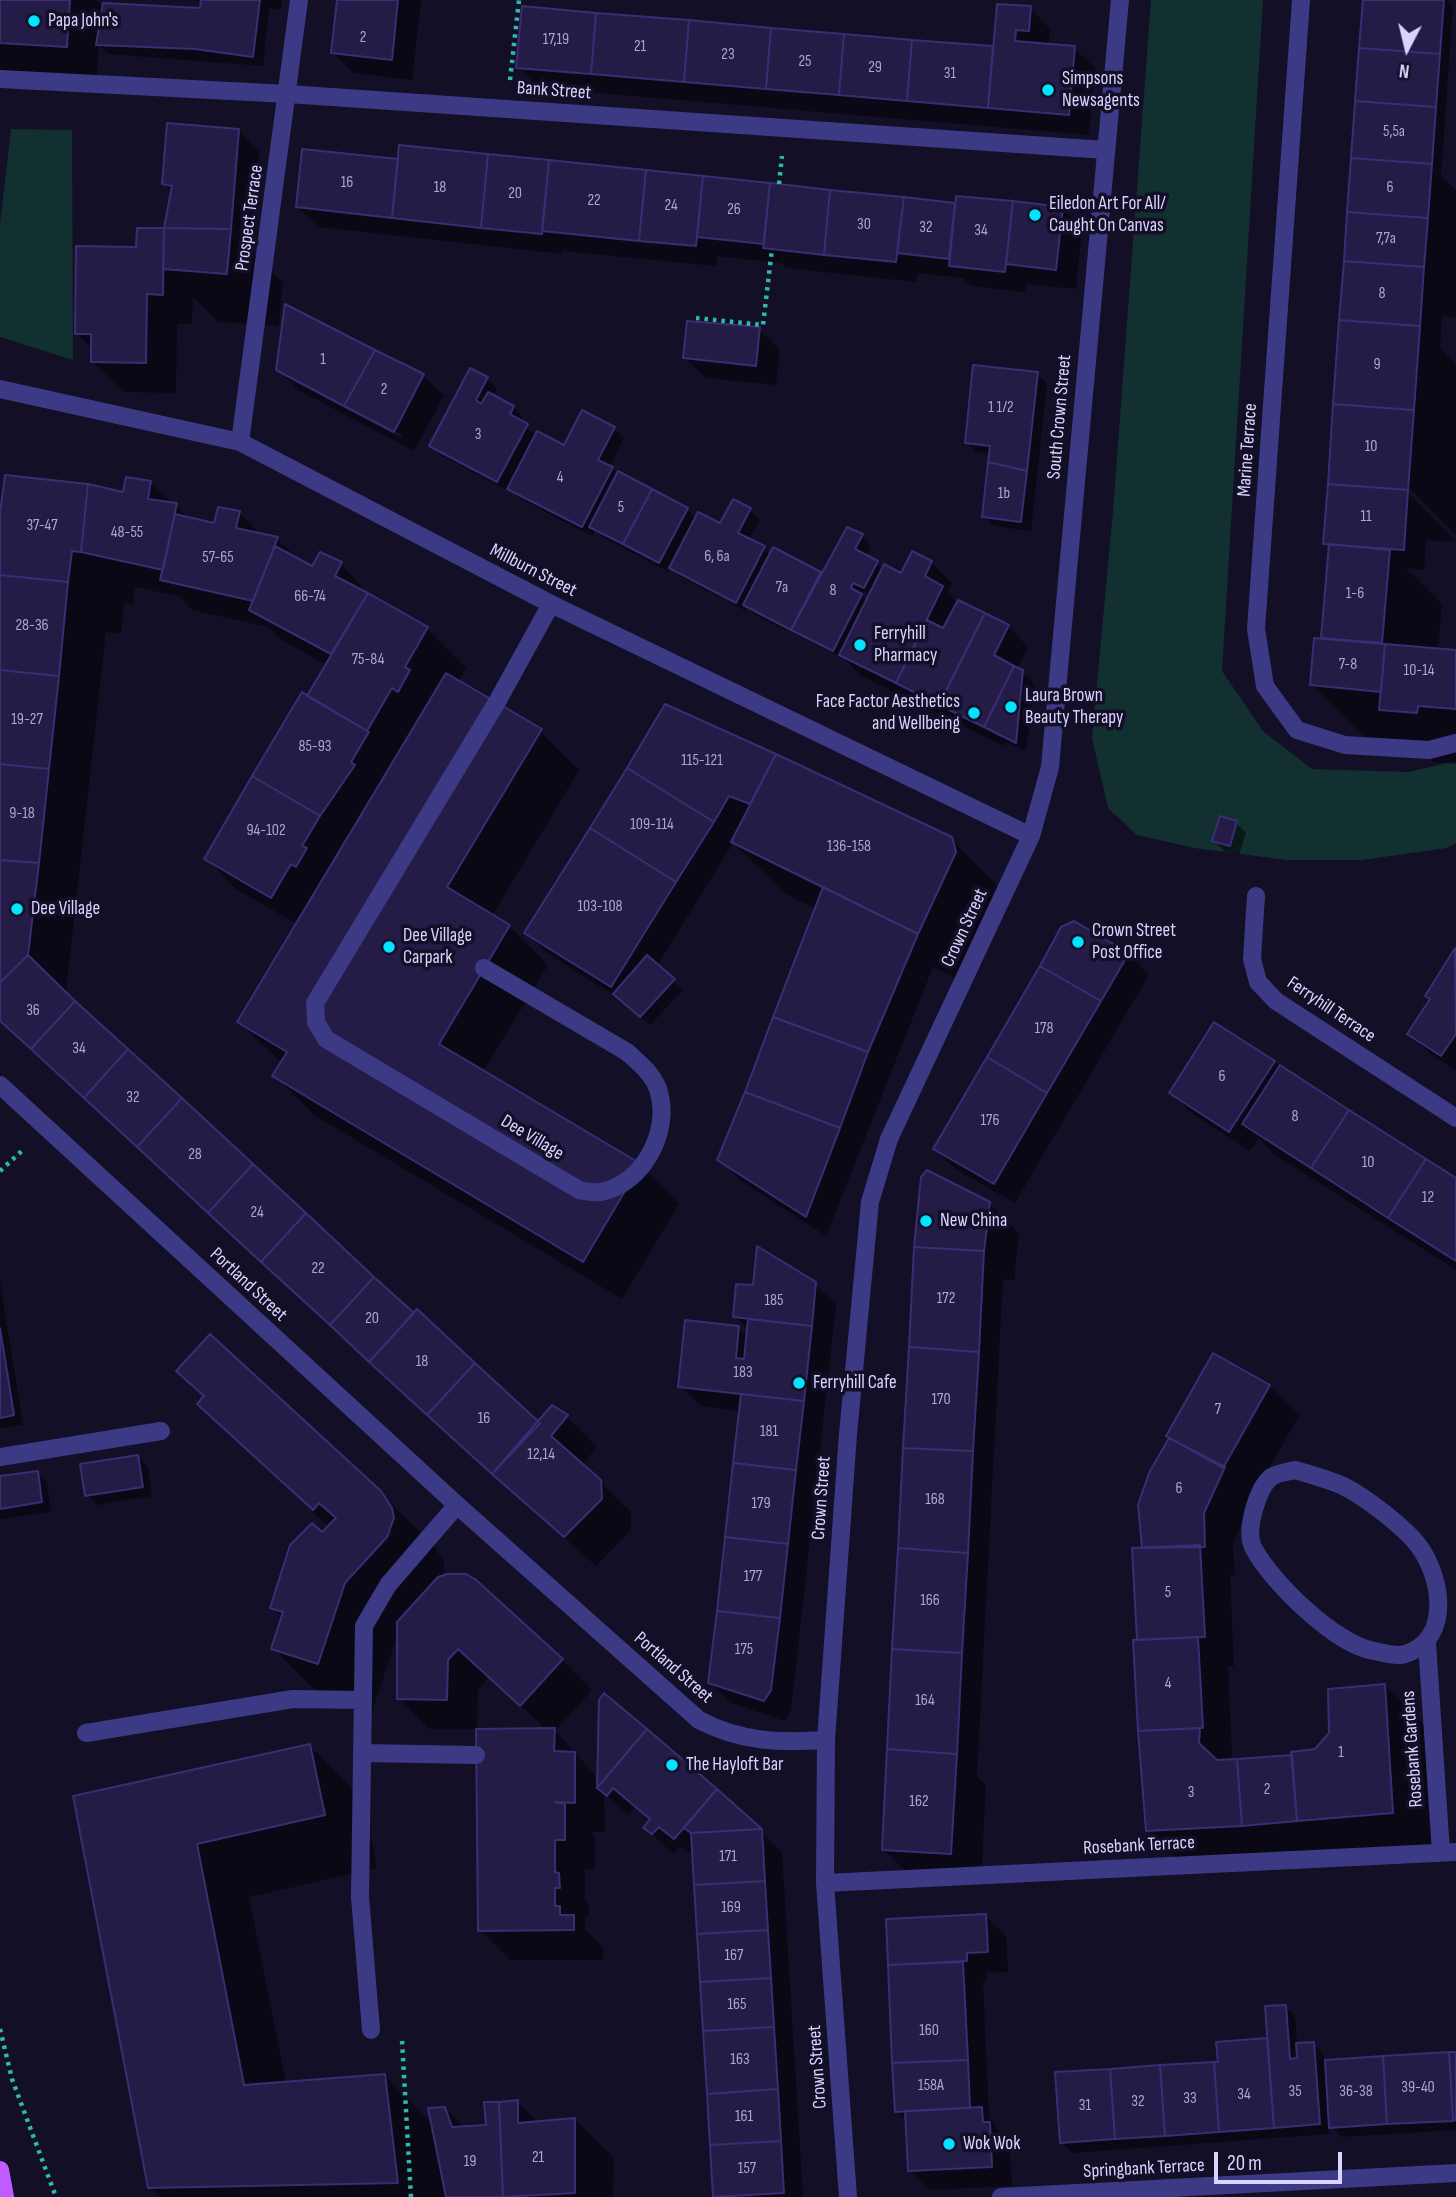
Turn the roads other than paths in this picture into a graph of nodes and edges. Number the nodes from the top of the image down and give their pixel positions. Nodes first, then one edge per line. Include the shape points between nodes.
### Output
1 (299, 0) edge
2 (1119, 0) edge
3 (1301, 0) edge
4 (0, 80) edge
5 (288, 94) junction
6 (1105, 150) junction
7 (0, 389) edge
8 (240, 442) junction
9 (551, 604) junction
10 (1456, 743) edge
11 (1031, 836) junction
12 (1256, 896) dead end
13 (484, 968) dead end
14 (4, 1093) edge
15 (1456, 1118) edge
16 (161, 1431) dead end
17 (0, 1457) edge
18 (457, 1505) junction
19 (1427, 1643) junction
20 (363, 1700) junction
21 (86, 1733) dead end
22 (826, 1740) junction
23 (362, 1753) junction
24 (476, 1755) dead end
25 (1449, 1852) edge
26 (825, 1883) junction
27 (370, 2030) dead end
28 (0, 2170) edge
29 (1456, 2173) edge
30 (5, 2197) edge
31 (848, 2197) edge
32 (1001, 2197) edge

1 - 5 street, Prospect Terrace
2 - 6 street, South Crown Street
3 - 10 street, Marine Terrace via 1256,629 1265,686 1297,730 1345,745 1429,750
4 - 5 street, Bank Street
5 - 6 street, Bank Street
5 - 8 street, Prospect Terrace
6 - 11 street, South Crown Street via 1050,767
7 - 8 street, Millburn Street
8 - 9 street, Millburn Street
9 - 11 street, Millburn Street
9 - 13 street, Dee Village via 481,730 315,1003 316,1022 326,1038 579,1190 598,1192 620,1186 647,1160 657,1140 658,1090 645,1068 627,1052
11 - 22 street, Crown Street via 889,1139 870,1202
12 - 15 street, Ferryhill Terrace via 1252,959 1258,982 1276,1001
14 - 18 street, Portland Street
16 - 17 street
18 - 20 street via 388,1585 364,1626
18 - 22 street, Portland Street via 699,1720 751,1740
19 - 19 street, Rosebank Gardens via 1403,1656 1357,1648 1312,1614 1269,1571 1251,1544 1255,1499 1272,1477 1295,1470 1339,1483 1414,1540 1437,1577 1438,1618
19 - 25 street, Rosebank Gardens
20 - 21 street via 293,1699
20 - 23 street
22 - 26 street, Crown Street
23 - 24 street
23 - 27 street via 360,1897
25 - 26 street, Rosebank Terrace
26 - 31 street, Crown Street
28 - 30 main road
29 - 32 street, Springbank Terrace

